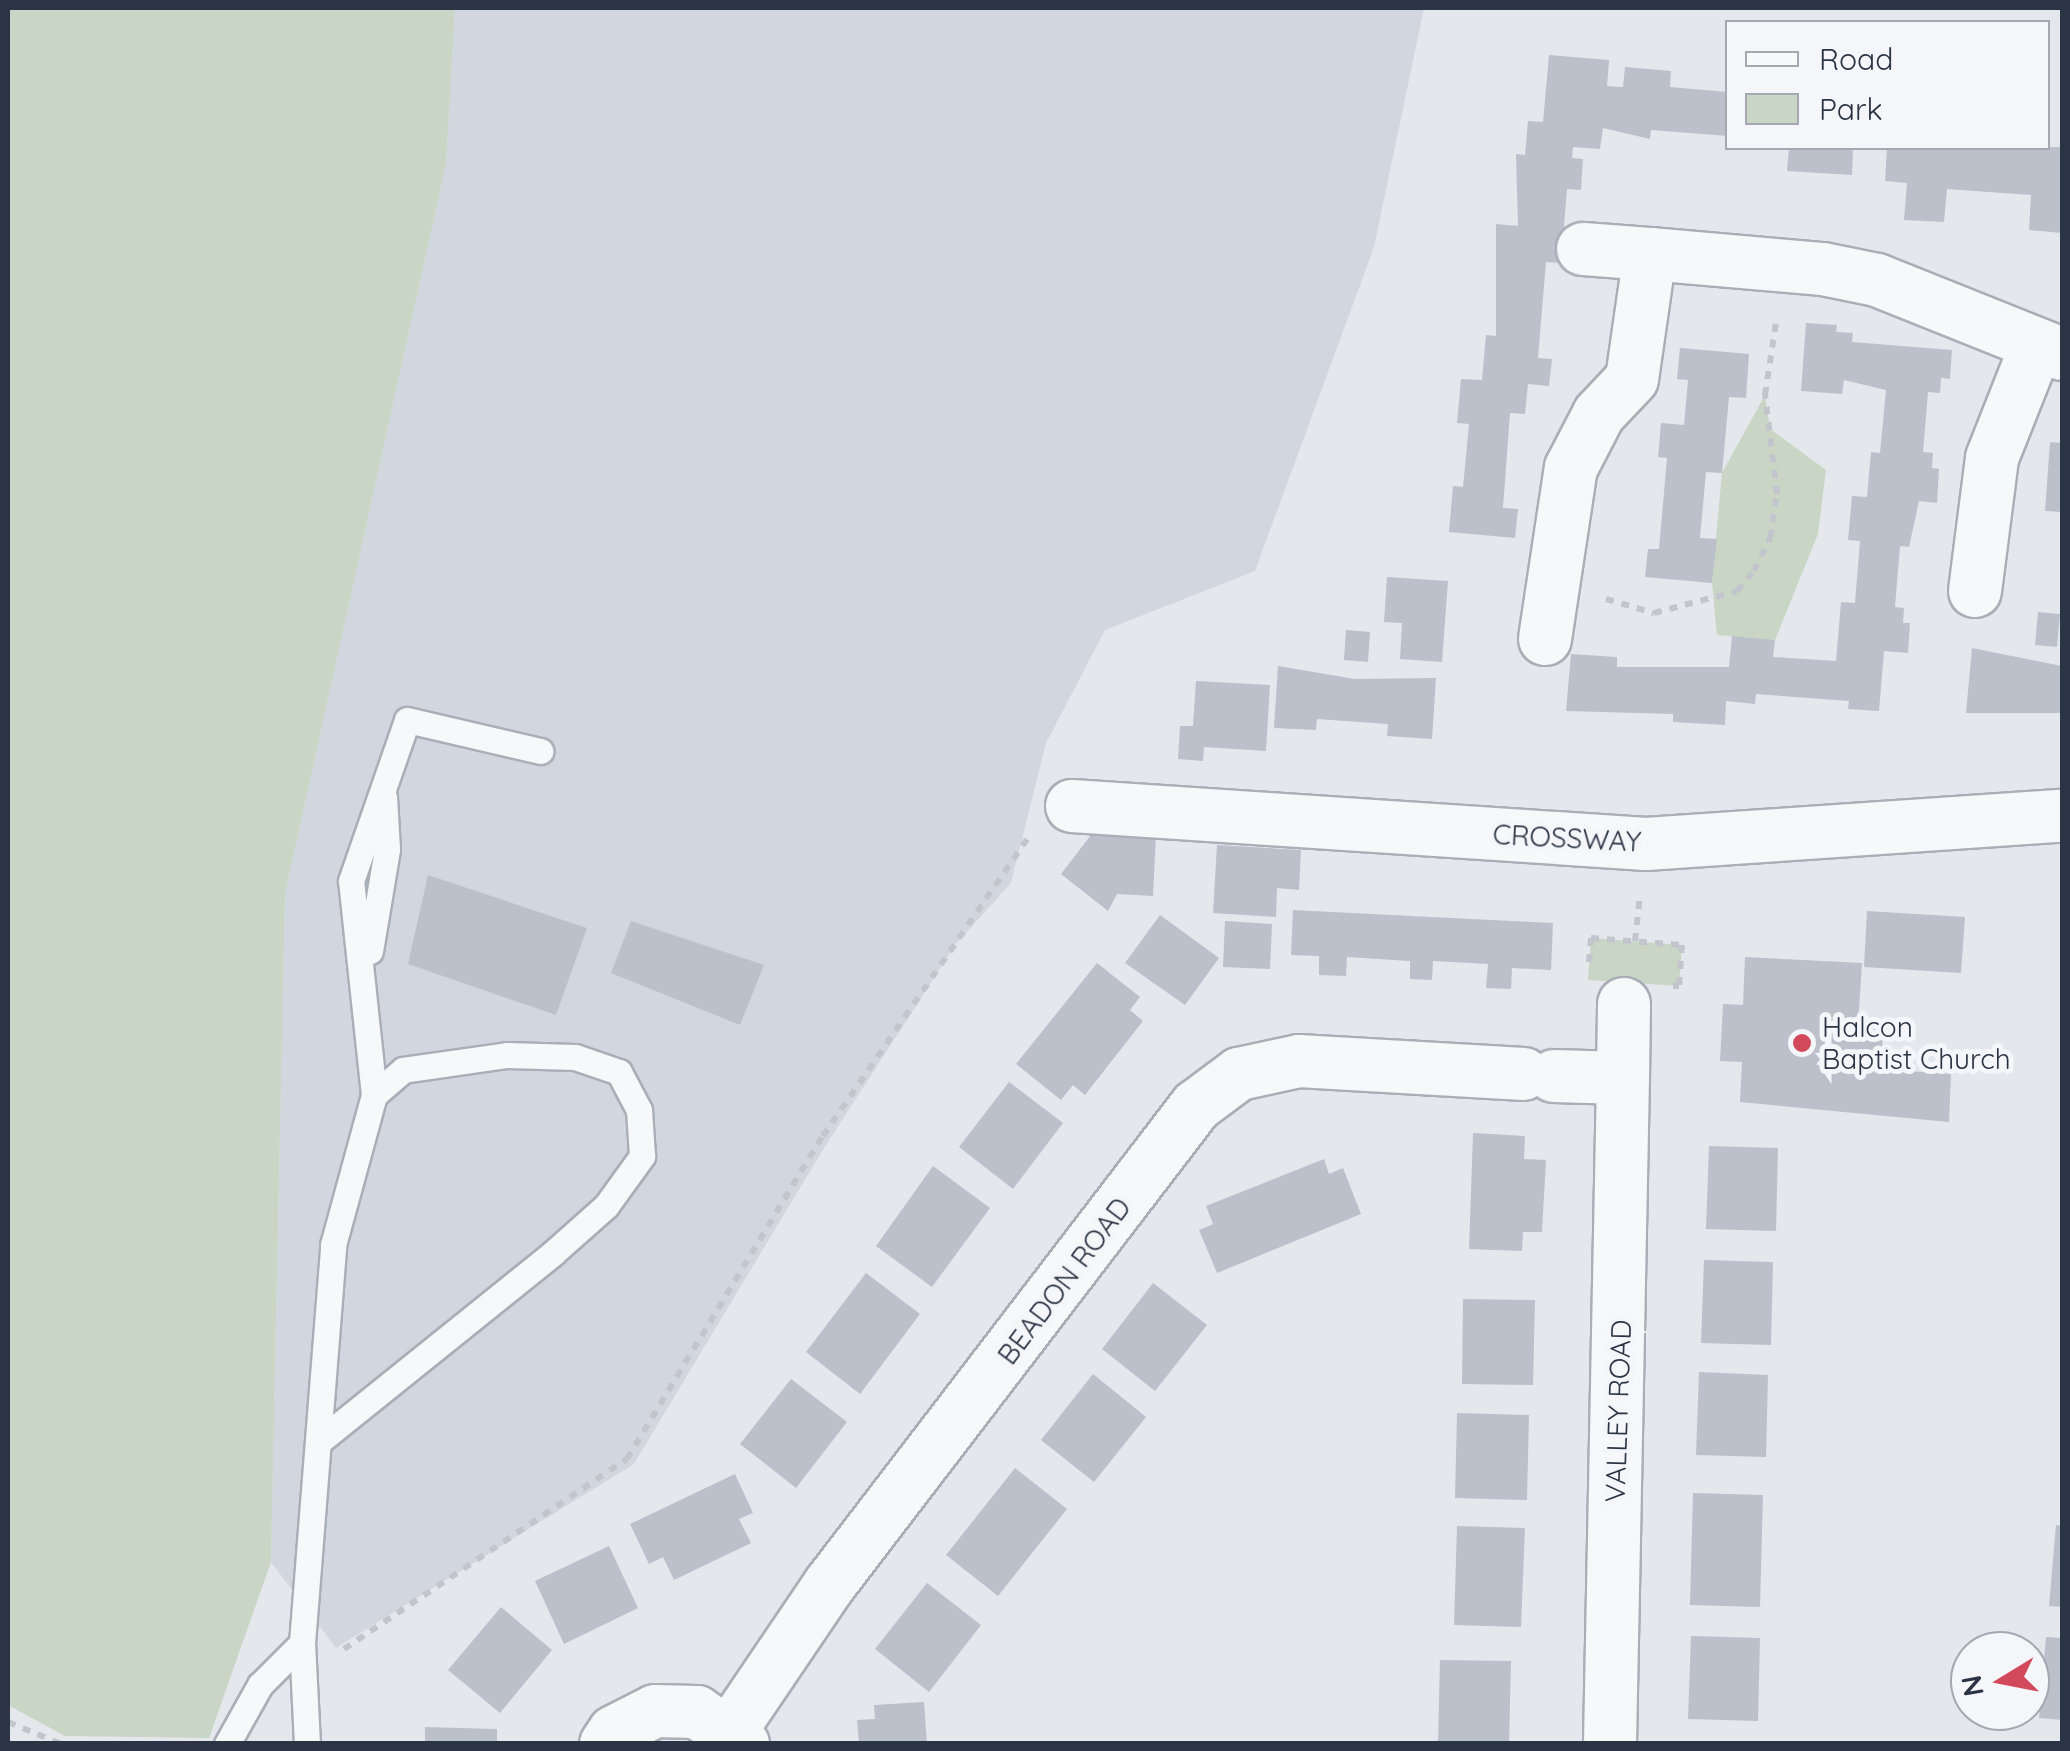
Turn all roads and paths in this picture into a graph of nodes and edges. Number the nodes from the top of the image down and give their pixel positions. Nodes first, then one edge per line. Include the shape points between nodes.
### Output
1 (1583, 249) dead end
2 (1650, 254) junction
3 (1784, 265) junction
4 (2049, 351) edge
5 (1554, 583) junction
6 (1976, 592) dead end
7 (1545, 640) dead end
8 (540, 751) dead end
9 (1072, 806) joint
10 (2062, 816) edge
11 (1624, 1004) dead end
12 (1623, 1078) junction
13 (374, 1095) junction
14 (322, 1439) junction
15 (302, 1643) junction
16 (340, 1661) dead end
17 (8, 1722) edge
18 (737, 1736) edge
19 (61, 1744) edge
20 (226, 1744) edge
21 (307, 1744) edge
22 (606, 1744) edge
23 (1610, 1744) edge

1 - 2 street
2 - 3 street
2 - 5 street via 1632,379 1599,414 1571,468
3 - 4 street via 1877,280
3 - 5 path via 1766,395 1776,494 1770,538 1754,571 1737,591 1654,613
4 - 6 street via 1992,458
5 - 7 street
8 - 13 lane via 406,720 351,881
9 - 10 street, CROSSWAY via 1646,844
9 - 16 path via 1030,833 823,1136 627,1459 423,1592 345,1648
11 - 12 street, VALLEY ROAD
12 - 18 street, BEADON ROAD via 1299,1061 1239,1074 1196,1106 830,1584
12 - 23 street, VALLEY ROAD
13 - 14 lane via 333,1245
13 - 14 lane via 403,1070 507,1055 575,1056 619,1072 639,1110 642,1156 580,1229
14 - 15 lane
15 - 20 lane via 260,1684
15 - 21 lane
17 - 19 path
18 - 22 street, BEADON ROAD via 697,1712 655,1710 614,1732

